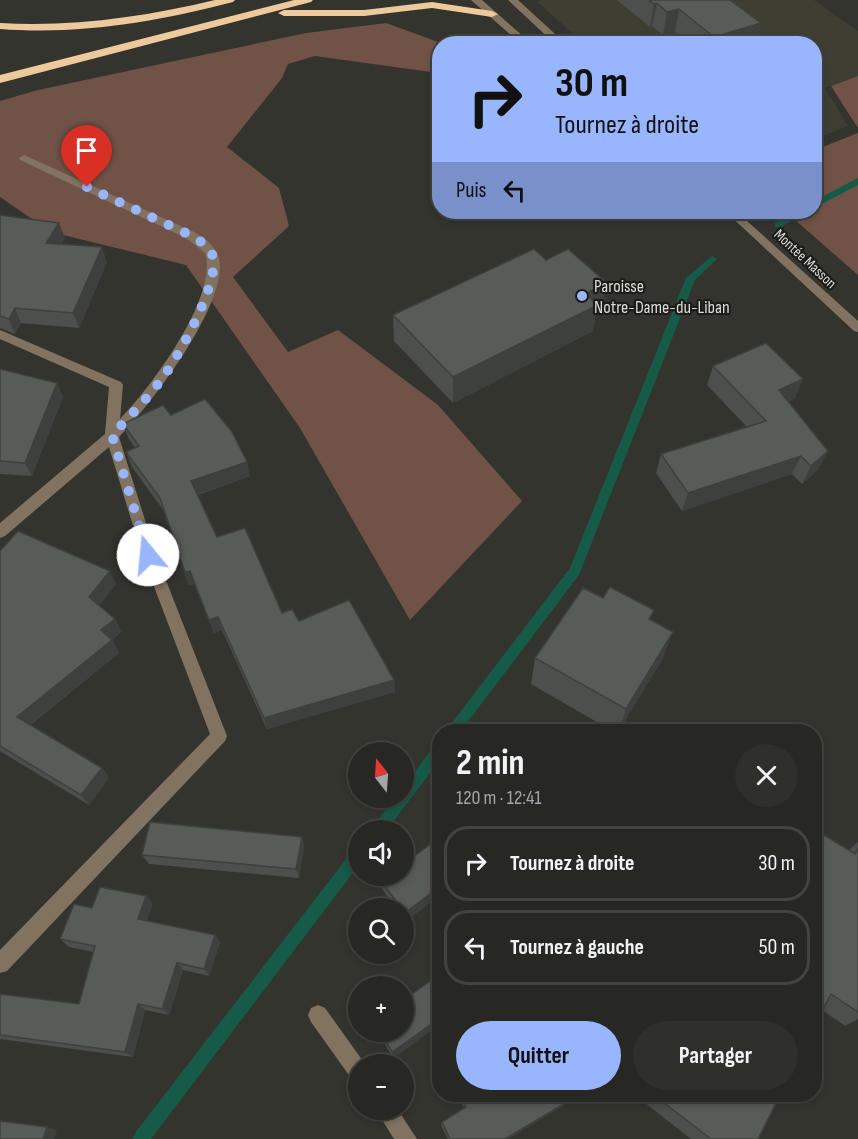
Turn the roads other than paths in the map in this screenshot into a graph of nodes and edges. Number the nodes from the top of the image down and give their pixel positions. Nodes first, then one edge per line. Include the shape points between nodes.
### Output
1 (229, 0) edge
2 (307, 0) edge
3 (476, 0) edge
4 (513, 0) edge
5 (712, 0) edge
6 (259, 13) junction
7 (492, 14) junction
8 (0, 26) edge
9 (518, 36) edge
10 (552, 36) edge
11 (753, 36) edge
12 (0, 80) edge
13 (24, 158) dead end
14 (739, 219) edge
15 (858, 328) edge
16 (0, 334) edge
17 (112, 435) junction
18 (0, 532) edge
19 (0, 963) edge
20 (318, 1015) dead end
21 (348, 1057) edge
22 (393, 1120) edge
23 (407, 1139) edge

1 - 8 highway via 103,26
2 - 6 highway
3 - 7 street
4 - 10 street
5 - 11 street
6 - 7 highway via 364,13 432,5
6 - 12 highway
7 - 9 street
13 - 17 street via 190,235 204,244 213,258 211,281 202,307 182,345 159,382
14 - 15 street, Montée Masson
16 - 17 street via 116,385
17 - 18 street
17 - 19 street via 148,555 219,736
20 - 21 street
22 - 23 street

